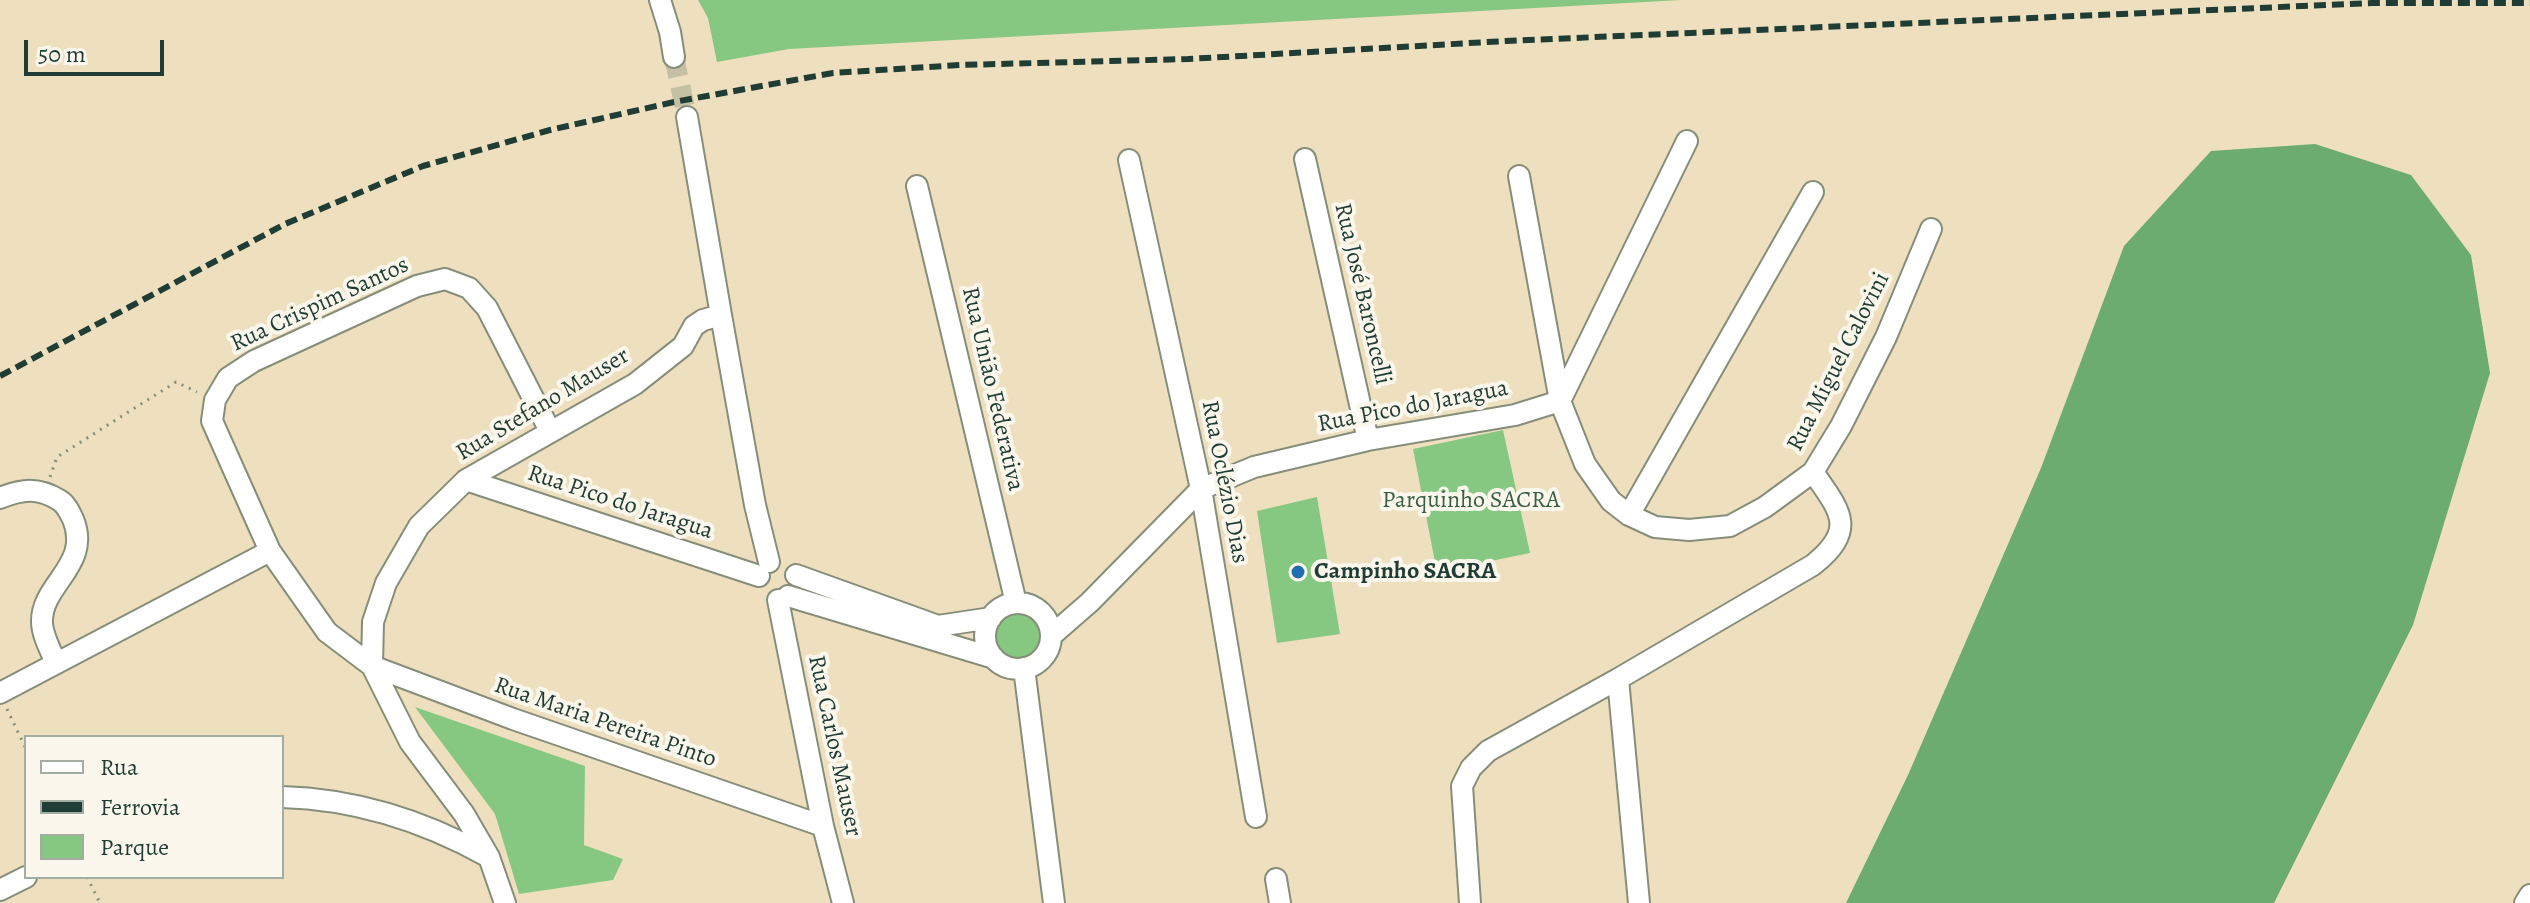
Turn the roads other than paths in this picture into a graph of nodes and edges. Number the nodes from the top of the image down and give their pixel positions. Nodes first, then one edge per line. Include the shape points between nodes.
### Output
1 (660, 0) edge
2 (674, 57) tunnel mouth
3 (687, 117) tunnel mouth
4 (1687, 141) dead end
5 (1305, 159) dead end
6 (1129, 160) dead end
7 (1519, 176) dead end
8 (917, 186) dead end
9 (1813, 192) dead end
10 (1931, 229) dead end
11 (721, 315) junction
12 (1560, 401) junction
13 (550, 431) junction
14 (1368, 440) junction
15 (1813, 472) junction
16 (466, 480) junction
17 (1201, 489) junction
18 (0, 498) edge
19 (1629, 515) junction
20 (270, 551) junction
21 (764, 569) junction
22 (796, 575) junction
23 (783, 598) junction
24 (1016, 603) junction
25 (991, 618) junction
26 (1051, 636) junction
27 (994, 658) junction
28 (56, 663) junction
29 (372, 666) junction
30 (1024, 668) junction
31 (1618, 679) junction
32 (3, 701) edge
33 (284, 797) edge
34 (1256, 817) dead end
35 (823, 826) junction
36 (489, 857) junction
37 (24, 878) edge
38 (1276, 879) dead end
39 (0, 890) edge
40 (2530, 895) edge
41 (505, 903) edge
42 (843, 903) edge
43 (1054, 903) edge
44 (1280, 903) edge
45 (1470, 903) edge
46 (1639, 903) edge
47 (2525, 903) edge

1 - 2 street
3 - 11 street
4 - 12 street
5 - 14 street, Rua José Baroncelli
6 - 17 street, Rua Oclézio Dias
7 - 12 street, Rua Miguel Calovini
8 - 24 street, Rua União Federativa
9 - 19 street
10 - 15 street, Rua Miguel Calovini via 1886,337
11 - 13 street, Rua Stefano Mauser via 694,326 683,346 635,384
11 - 21 street
12 - 14 street, Rua Pico do Jaragua via 1515,415
12 - 19 street, Rua Miguel Calovini via 1594,480
13 - 16 street, Rua Stefano Mauser
13 - 20 street, Rua Crispim Santos via 487,308 469,288 445,279 417,286 254,361 228,378 215,400 212,421
14 - 17 street, Rua Pico do Jaragua via 1254,467
15 - 19 street, Rua Miguel Calovini via 1730,526 1655,527
15 - 31 street via 1839,510 1840,529 1829,552
16 - 21 street, Rua Pico do Jaragua
16 - 29 street, Rua Stefano Mauser via 419,526 386,583 373,622
17 - 26 street, Rua Pico do Jaragua
17 - 34 street, Rua Oclézio Dias
18 - 28 street via 24,490 45,491 65,504 75,523 76,553 45,603 41,624
20 - 28 street
20 - 29 street via 327,632
21 - 22 street via 784,563
21 - 23 street via 761,590 769,598
22 - 23 street via 793,589
22 - 25 street via 938,626
23 - 27 street
23 - 35 street, Rua Carlos Mauser
24 - 25 street
24 - 26 street via 1037,608
25 - 27 street via 986,638
26 - 30 street via 1044,657
27 - 30 street
28 - 32 street
29 - 35 street, Rua Maria Pereira Pinto
29 - 36 street, Rua Stefano Mauser via 410,742
30 - 43 street
31 - 45 street via 1488,751 1471,768 1462,786
31 - 46 street
33 - 36 street via 364,807 447,833
35 - 42 street, Rua Carlos Mauser
36 - 41 street, Rua Stefano Mauser
37 - 39 street
38 - 44 street
40 - 47 street

